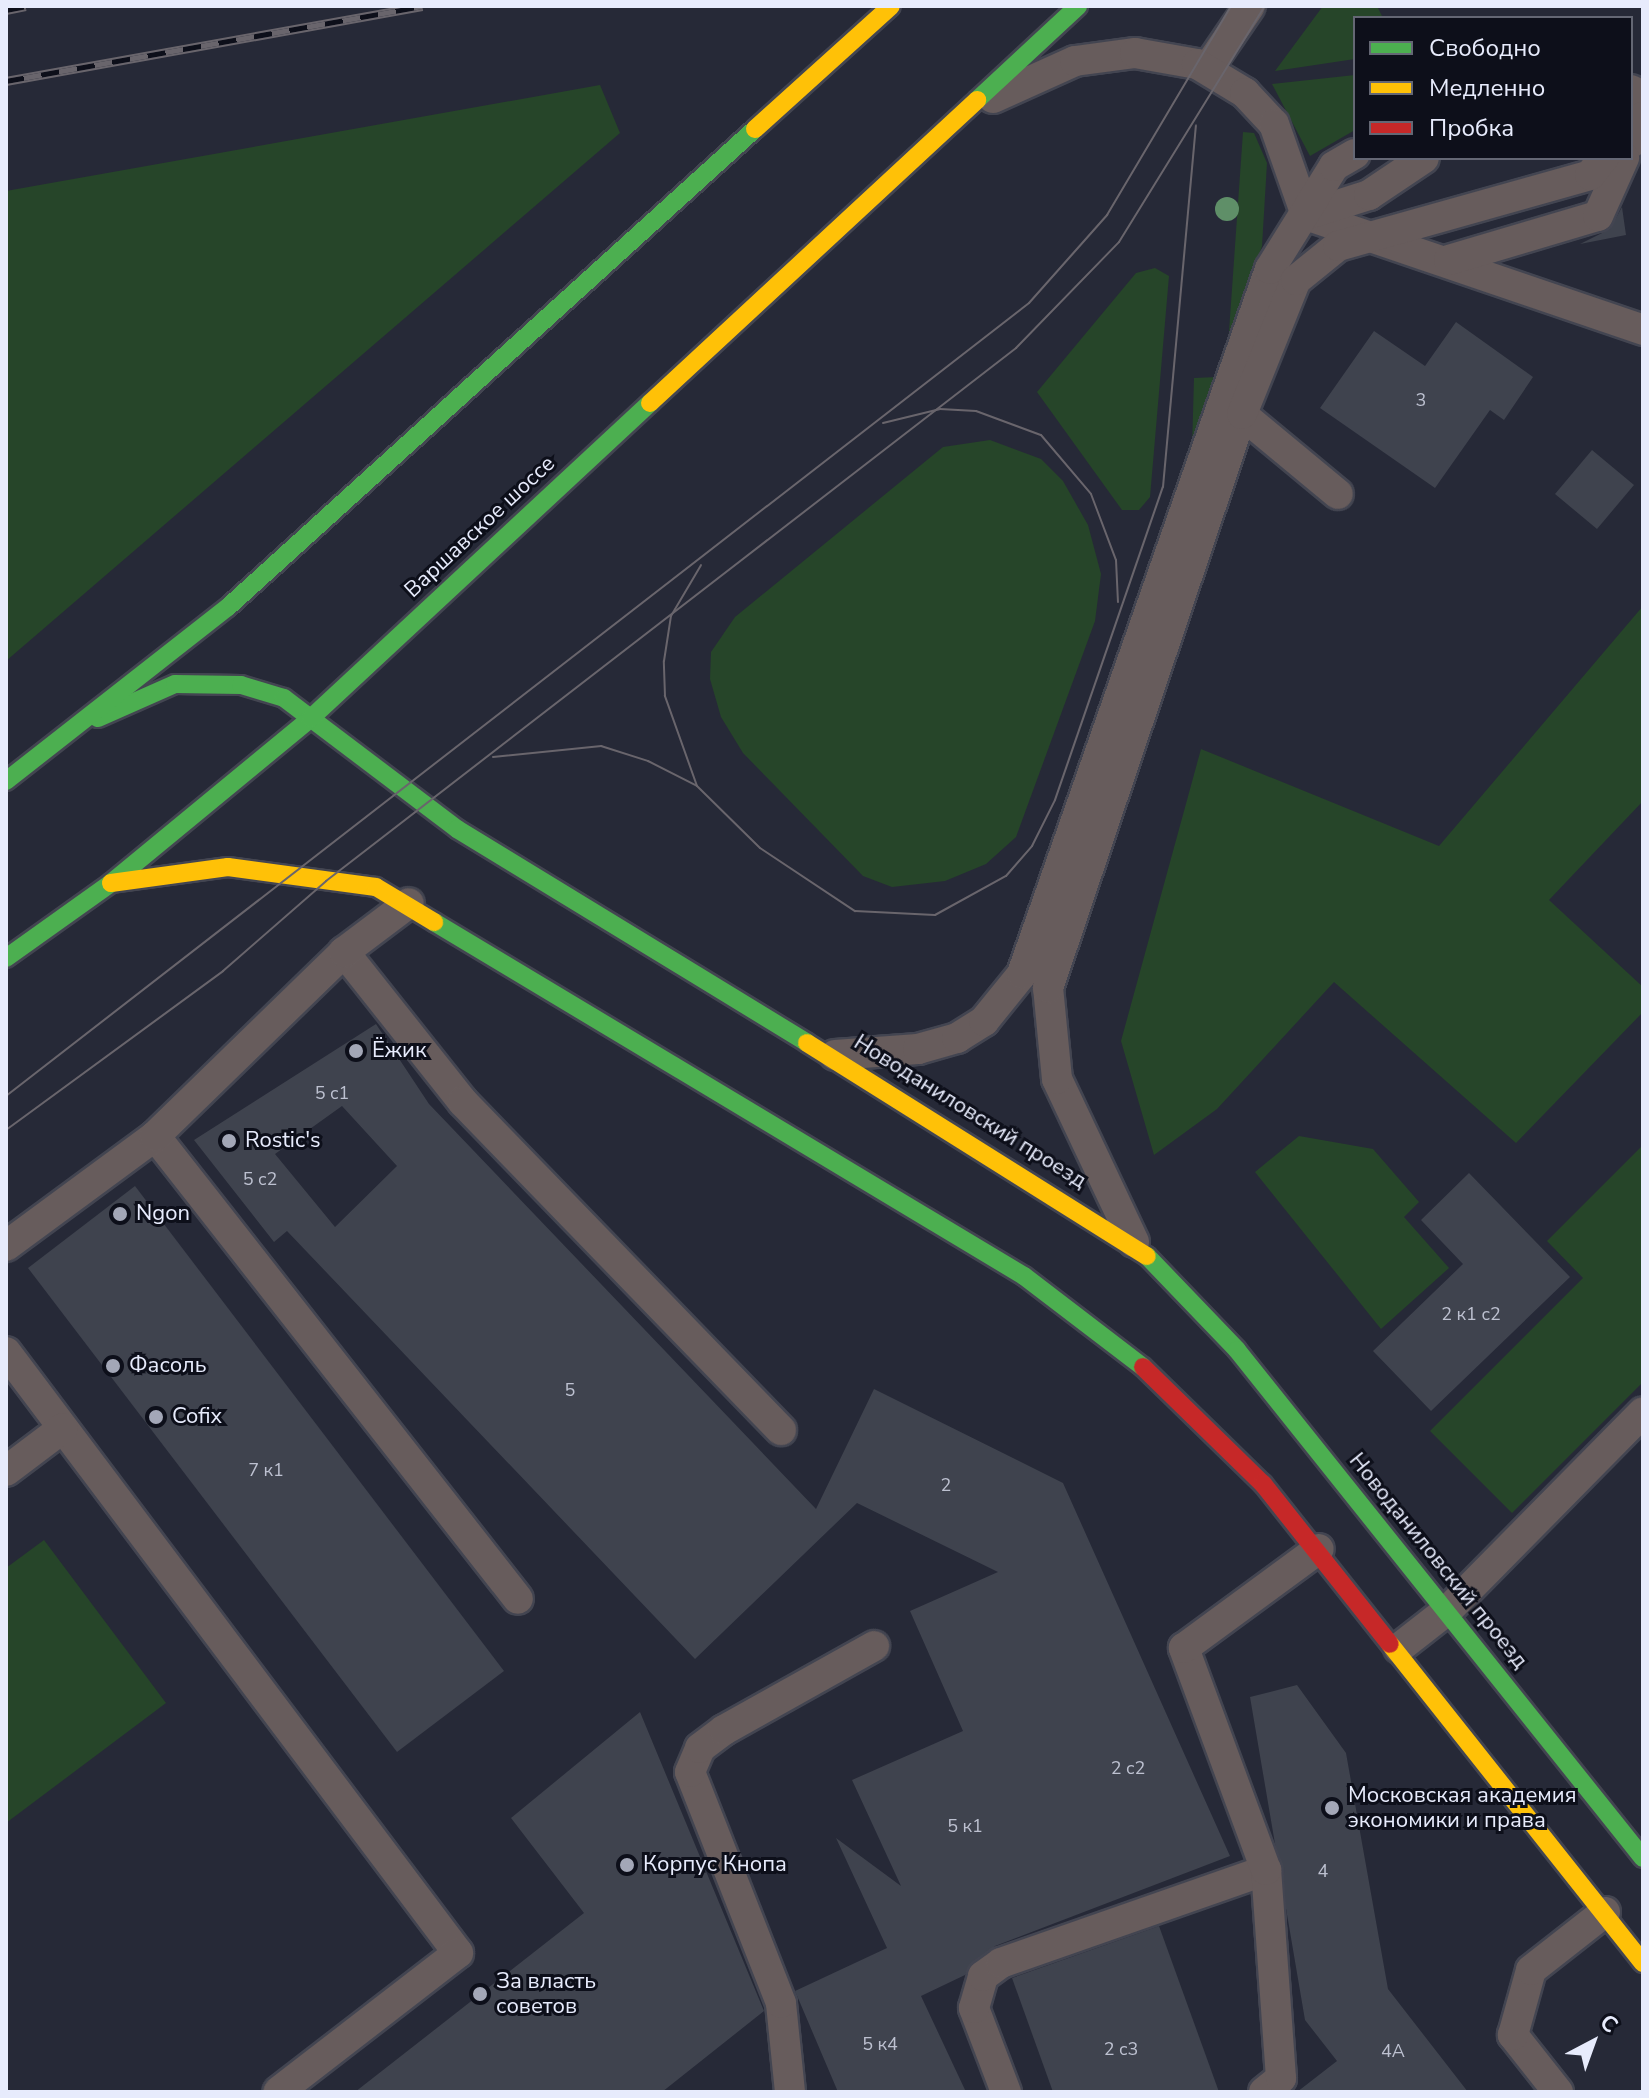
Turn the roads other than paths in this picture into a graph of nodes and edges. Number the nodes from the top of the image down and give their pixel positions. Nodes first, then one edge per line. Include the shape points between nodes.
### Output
1 (891, 6) edge
2 (1078, 6) edge
3 (1250, 6) edge
4 (1207, 69) junction
5 (969, 109) junction
6 (1643, 117) edge
7 (1633, 139) edge
8 (1353, 155) edge
9 (1421, 160) edge
10 (1602, 160) edge
11 (1623, 160) edge
12 (1306, 215) junction
13 (1377, 234) junction
14 (1449, 260) junction
15 (1643, 330) edge
16 (1232, 406) junction
17 (1338, 494) dead end
18 (311, 718) junction
19 (87, 723) junction
20 (6, 781) edge
21 (111, 883) junction
22 (409, 903) junction
23 (344, 952) junction
24 (6, 958) edge
25 (835, 1055) junction
26 (155, 1136) junction
27 (1135, 1244) junction
28 (6, 1246) edge
29 (6, 1352) edge
30 (1643, 1412) edge
31 (63, 1428) junction
32 (781, 1430) dead end
33 (6, 1471) edge
34 (1319, 1549) junction
35 (518, 1599) dead end
36 (1449, 1609) junction
37 (874, 1646) dead end
38 (1399, 1648) junction
39 (1643, 1858) edge
40 (1266, 1870) junction
41 (1605, 1912) junction
42 (1643, 1963) edge
43 (278, 2092) edge
44 (790, 2092) edge
45 (1006, 2092) edge
46 (1264, 2092) edge
47 (1558, 2092) edge

1 - 19 street via 259,580
2 - 5 street, Варшавское шоссе
3 - 4 lane
4 - 5 lane via 1135,53 1075,61
4 - 12 lane via 1245,93 1274,124
5 - 18 street, Варшавское шоссе
6 - 7 lane
8 - 12 lane via 1334,166
9 - 12 lane via 1369,195
10 - 13 lane via 1590,175
11 - 14 lane via 1598,216
12 - 13 lane
12 - 16 lane via 1270,269
13 - 14 lane
13 - 16 lane via 1338,246 1296,280
14 - 15 lane
16 - 17 lane
16 - 25 lane via 1022,974 984,1021 957,1038 918,1049
16 - 27 lane via 1048,988 1057,1079
18 - 19 street, Новоданиловский проезд via 284,698 241,685 175,684
18 - 21 street, Варшавское шоссе
18 - 25 street, Новоданиловский проезд via 457,829
19 - 20 street
21 - 22 street via 228,867 376,887
21 - 24 street, Варшавское шоссе
22 - 23 lane
22 - 34 street via 1024,1276 1202,1420
23 - 26 lane
23 - 32 lane via 463,1102
25 - 27 street, Новоданиловский проезд
26 - 28 lane
26 - 35 lane
27 - 36 street, Новоданиловский проезд via 1237,1350
29 - 31 lane
30 - 36 lane
31 - 33 lane
31 - 43 lane via 458,1953
34 - 38 street
34 - 40 lane via 1184,1648
36 - 38 lane
36 - 39 street, Новоданиловский проезд
37 - 44 lane via 724,1730 700,1748 690,1772 781,2003
38 - 41 street
40 - 45 lane via 1001,1963 983,1976 974,2008
40 - 46 lane via 1281,2078
41 - 42 street
41 - 47 lane via 1531,1970 1513,2035

